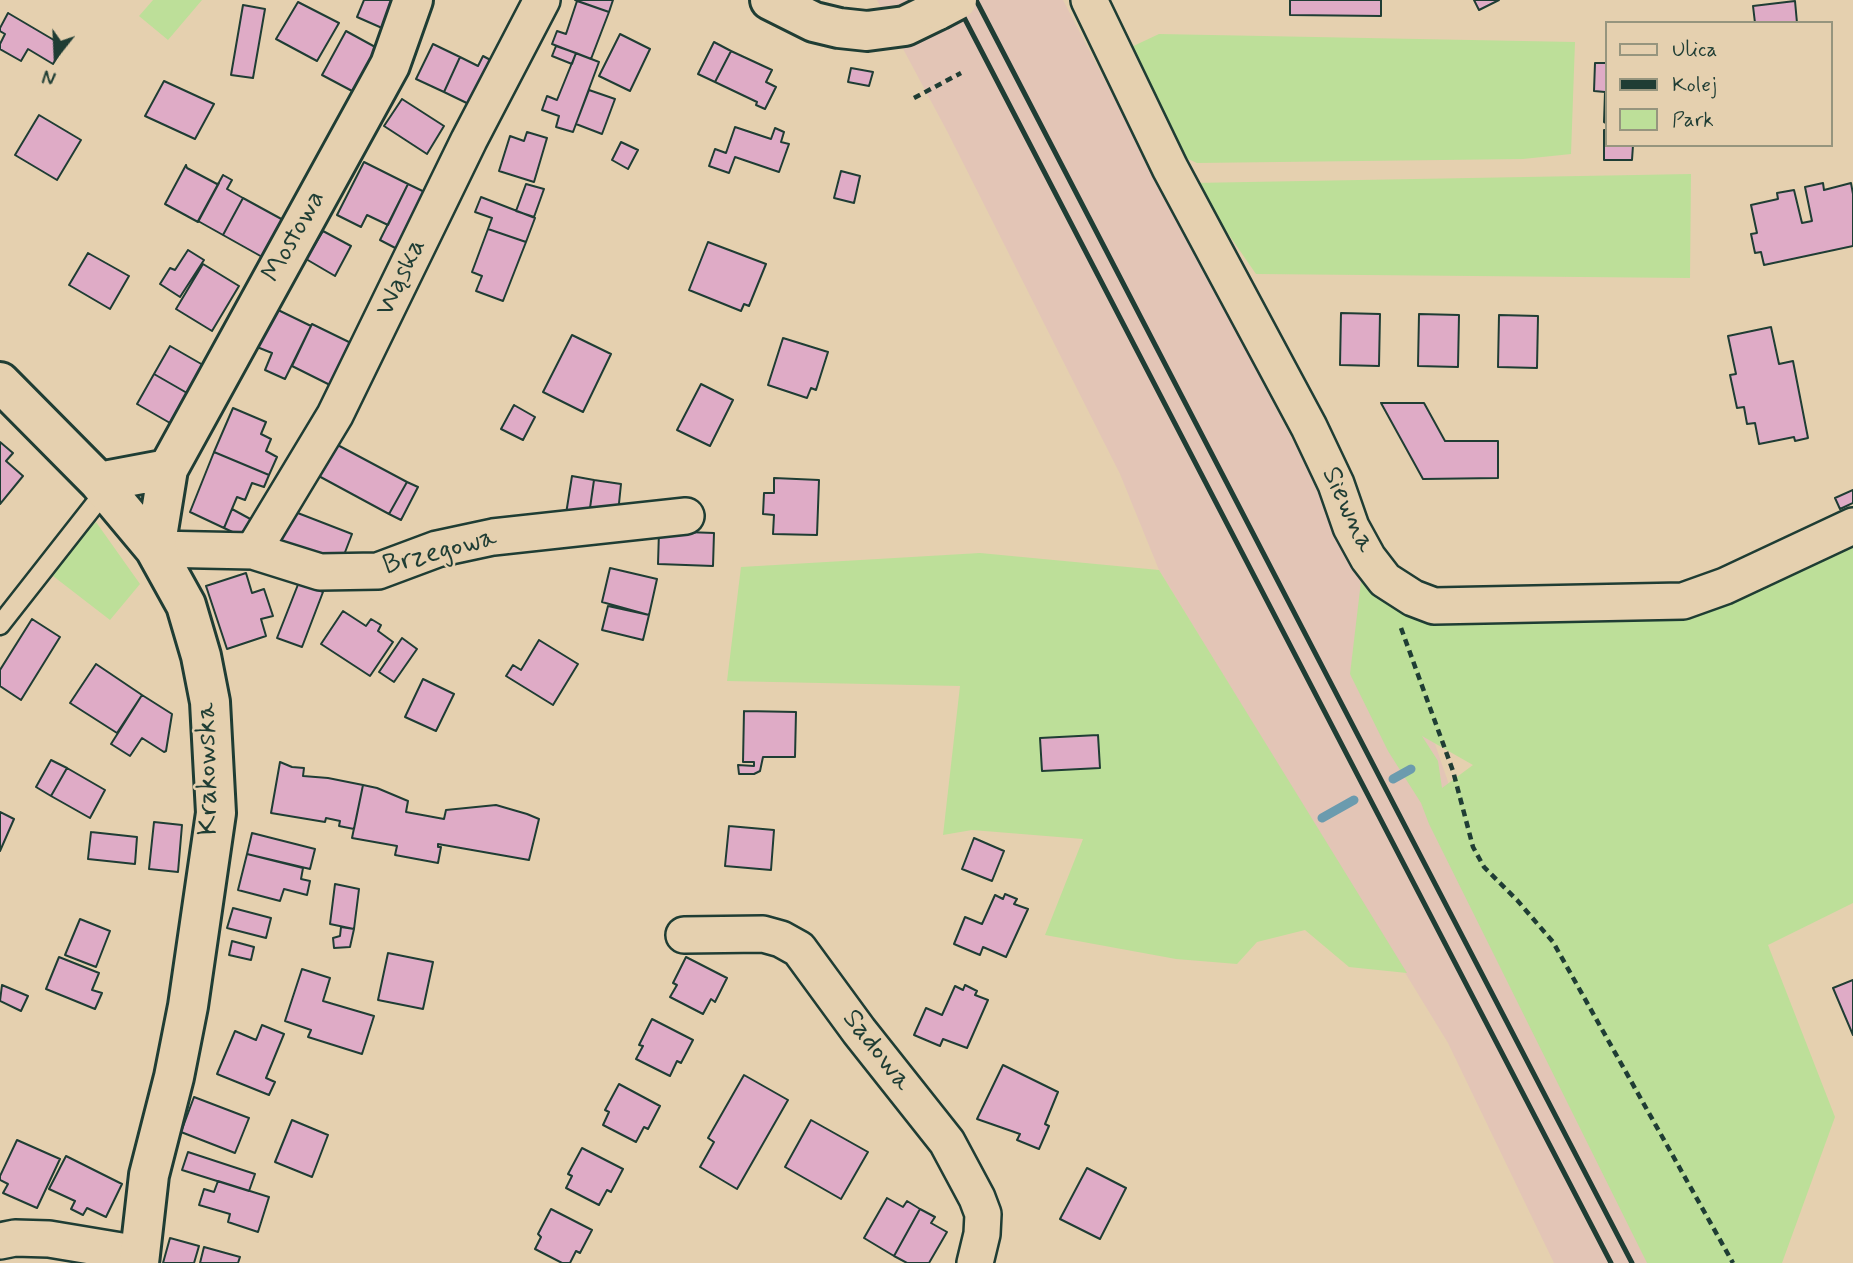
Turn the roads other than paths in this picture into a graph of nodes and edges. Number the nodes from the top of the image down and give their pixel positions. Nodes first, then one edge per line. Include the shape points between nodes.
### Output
1 (413, 0) edge
2 (542, 0) edge
3 (770, 0) edge
4 (1090, 0) edge
5 (947, 5) edge
6 (0, 382) edge
7 (167, 469) junction
8 (103, 486) junction
9 (686, 516) dead end
10 (1853, 526) edge
11 (155, 549) junction
12 (253, 551) junction
13 (0, 625) edge
14 (684, 934) dead end
15 (0, 1241) edge
16 (139, 1259) edge
17 (975, 1263) edge

1 - 7 street, Mostowa via 390,65
2 - 12 street, Wąska via 335,415
3 - 5 street via 814,22 867,31 905,26
4 - 10 street, Siewna via 1170,167 1309,427 1352,527 1385,580 1434,606 1683,601
6 - 8 street, Krakowska
7 - 8 street
7 - 11 street, Mostowa
8 - 11 street, Krakowska
8 - 13 lane
9 - 12 street, Brzegowa via 493,537 437,549 378,571 320,572
11 - 12 street, Brzegowa
11 - 16 street, Krakowska via 186,605 201,656 210,702 216,813 188,1006 149,1175
14 - 17 street, Sadowa via 763,934 799,949 947,1142 983,1214
15 - 16 street via 49,1239

